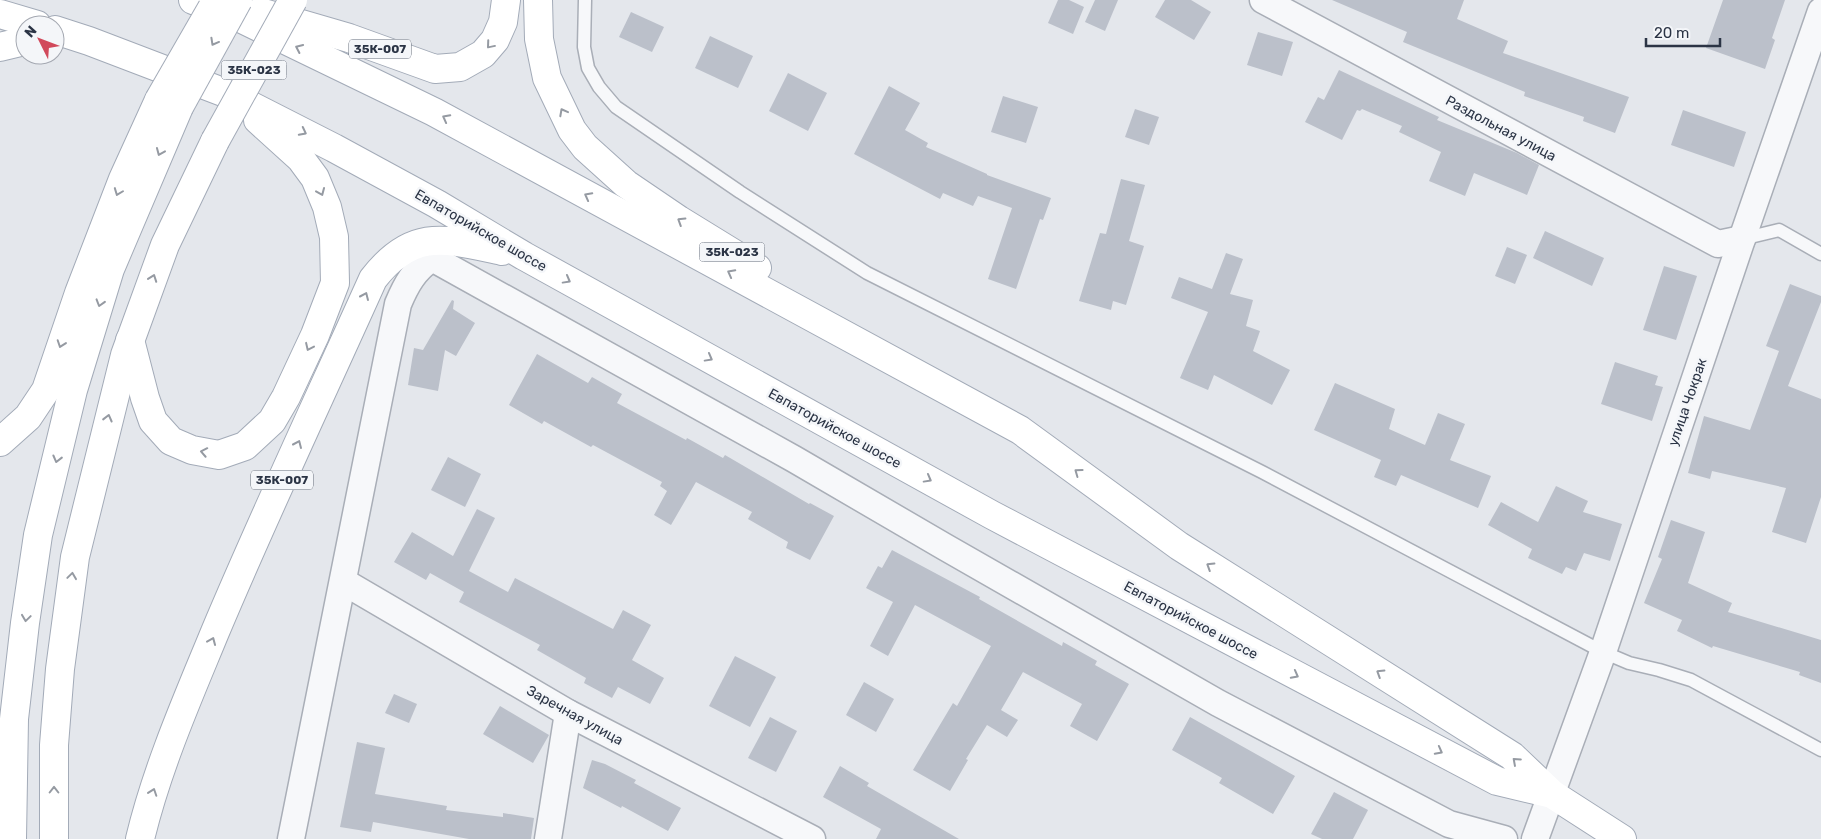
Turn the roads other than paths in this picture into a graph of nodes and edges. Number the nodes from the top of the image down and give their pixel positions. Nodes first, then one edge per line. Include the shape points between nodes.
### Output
1 (193, 0) edge
2 (217, 0) edge
3 (238, 0) edge
4 (293, 0) edge
5 (506, 0) edge
6 (538, 0) edge
7 (585, 0) edge
8 (1263, 0) edge
9 (1821, 11) edge
10 (0, 14) edge
11 (15, 19) edge
12 (65, 33) edge
13 (65, 40) edge
14 (89, 41) junction
15 (15, 44) edge
16 (0, 47) edge
17 (1814, 51) edge
18 (228, 94) junction
19 (169, 103) junction
20 (1742, 239) junction
21 (1821, 254) edge
22 (524, 256) junction
23 (130, 340) junction
24 (1020, 430) junction
25 (0, 442) edge
26 (344, 582) junction
27 (1603, 652) junction
28 (568, 713) junction
29 (1821, 750) edge
30 (1552, 794) junction
31 (12, 839) edge
32 (54, 839) edge
33 (140, 839) edge
34 (291, 839) edge
35 (548, 839) edge
36 (812, 839) edge
37 (1504, 839) edge
38 (1535, 839) edge
39 (1622, 839) edge

24 -> 1 main road, Евпаторийское шоссе via 434,112 240,18
5 -> 2 main road, 35К-007 via 503,22 495,40 483,54 460,67 435,69 349,38
2 - 19 main road, bridge
3 -> 19 main road, 35К-023, bridge
23 -> 4 main road, 35К-023, bridge via 165,245 215,141
24 -> 6 main road, 35К-023 via 679,220 619,178 585,147 558,103 547,78 539,38
7 - 27 lane via 584,47 588,68 599,87 616,107 740,192 883,282 1279,481
8 - 20 street, Раздольная улица via 1718,244
9 - 17 street, улица Чокрак
10 - 11 main road
12 - 14 main road, Евпаторийское шоссе
13 - 14 main road
14 - 18 main road, Евпаторийское шоссе
15 - 16 main road
17 - 20 street, улица Чокрак
18 -> 22 main road, Евпаторийское шоссе via 422,195
18 -> 23 main road via 301,159 315,178 327,207 334,237 335,283 315,335 272,421 245,446 219,455 192,450 171,441 153,421
19 -> 25 main road via 122,179 46,390 28,417
19 -> 31 main road via 110,269 73,390 38,535 14,719
20 - 21 lane via 1779,230
20 - 27 street, улица Чокрак
22 -> 30 main road, Евпаторийское шоссе via 992,515 1496,781
33 -> 22 main road, 35К-007 via 148,804 175,729 240,572 373,279 410,246 431,240 451,240
32 -> 23 main road via 54,745 75,556
30 -> 24 main road, Евпаторийское шоссе via 1512,756 1179,546
26 - 28 street, Заречная улица
26 - 34 street
26 - 37 street via 398,304 413,274 432,258 794,459 1218,703 1449,824
27 - 29 lane via 1629,663 1692,680
27 - 30 street, улица Чокрак
28 - 35 street
28 - 36 street, Заречная улица
30 - 38 street, улица Чокрак
30 - 39 main road, Евпаторийское шоссе

